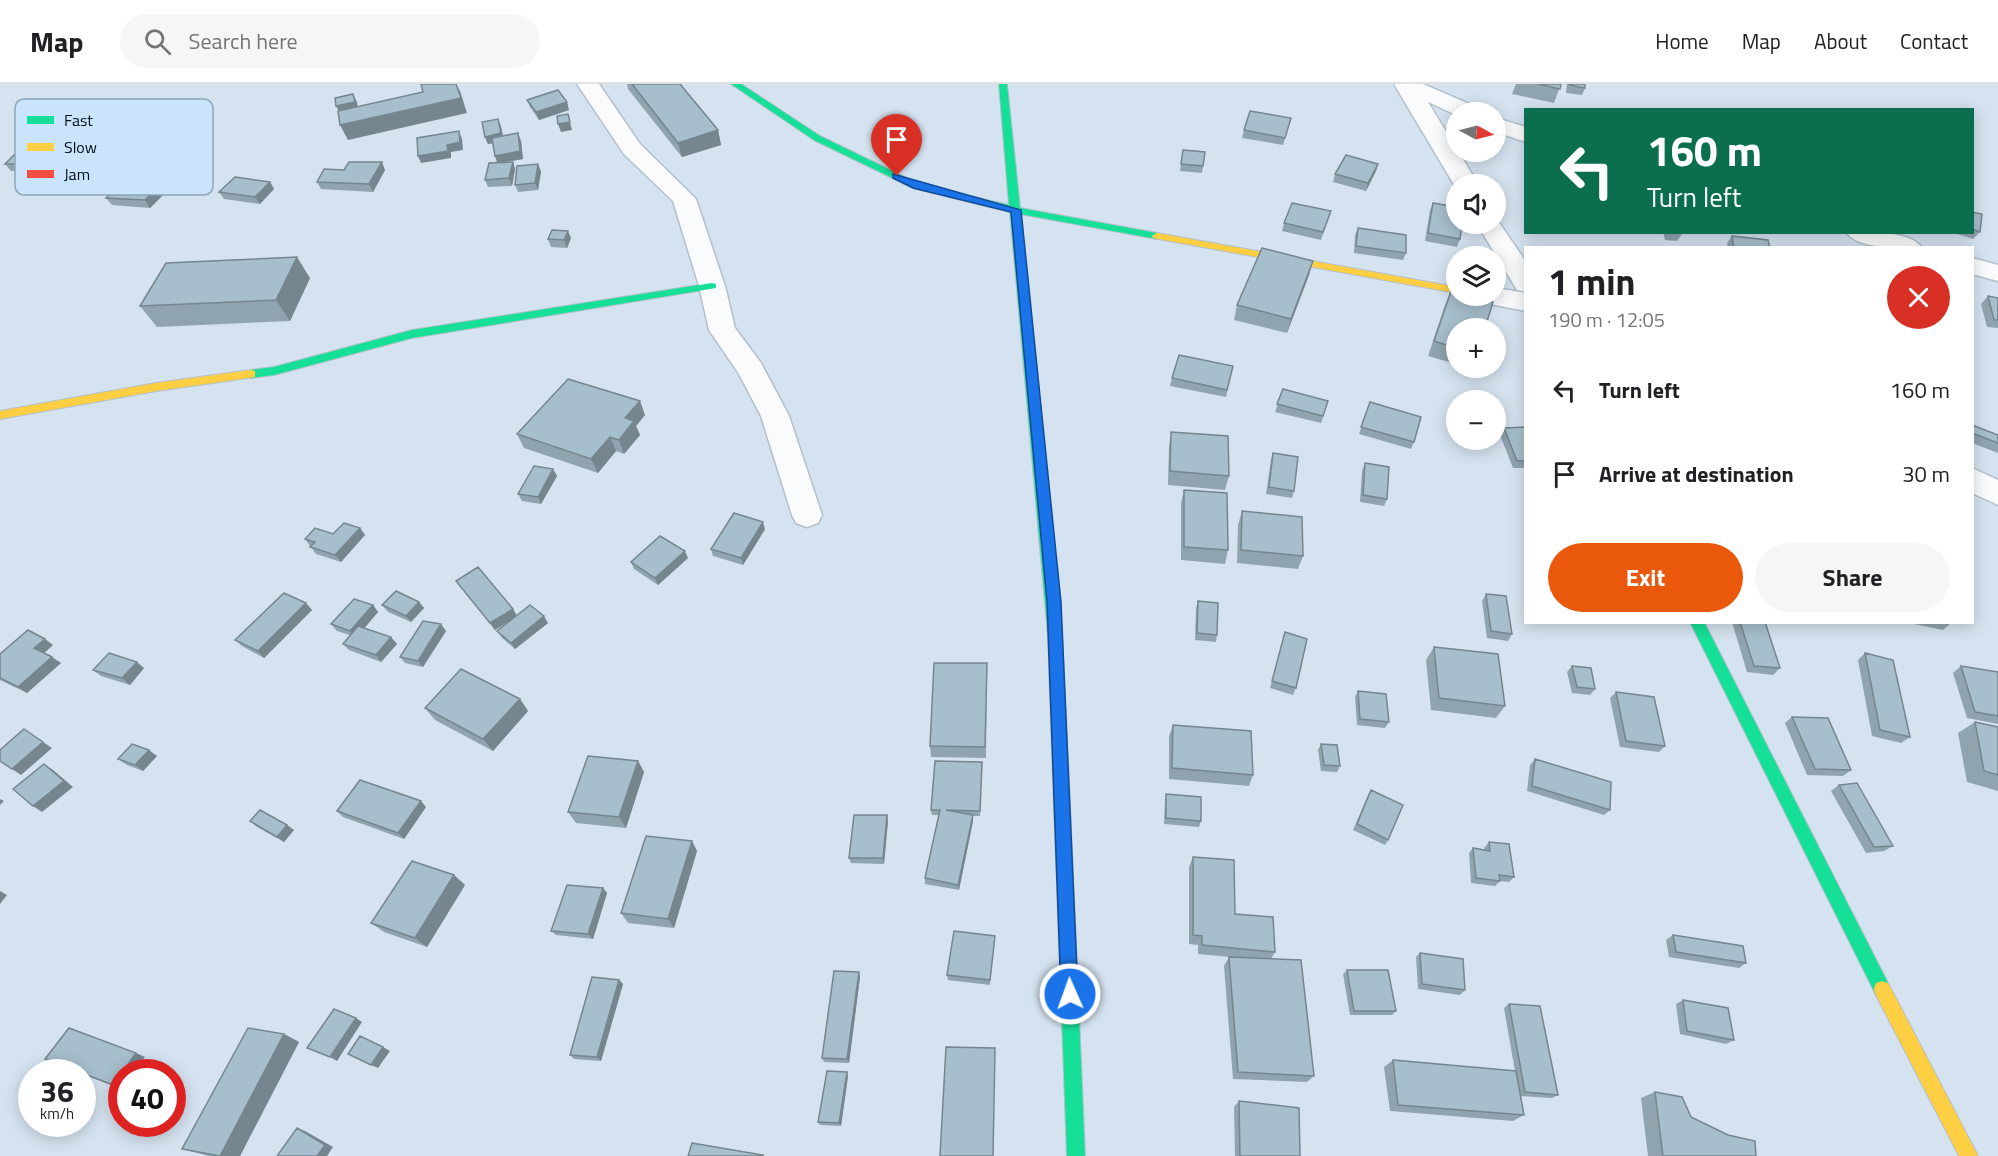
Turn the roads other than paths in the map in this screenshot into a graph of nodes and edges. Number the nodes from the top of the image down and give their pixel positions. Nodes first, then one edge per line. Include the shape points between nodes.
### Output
1 (590, 84) edge
2 (735, 84) edge
3 (1003, 84) edge
4 (1405, 84) edge
5 (1446, 102) edge
6 (1506, 128) edge
7 (1524, 134) edge
8 (1460, 174) edge
9 (1016, 210) junction
10 (1495, 234) edge
11 (1864, 234) edge
12 (1904, 246) edge
13 (1974, 267) edge
14 (1998, 273) edge
15 (1524, 281) edge
16 (712, 286) junction
17 (1446, 288) edge
18 (1506, 299) edge
19 (1524, 302) edge
20 (0, 415) edge
21 (1974, 480) edge
22 (1998, 494) edge
23 (807, 515) dead end
24 (1698, 624) edge
25 (1076, 1156) edge
26 (1969, 1156) edge

1 - 16 street via 632,149 684,199
2 - 9 street via 817,138 916,186
3 - 9 street
4 - 5 street
4 - 8 street
6 - 7 street
9 - 17 street
9 - 25 street via 1054,602
10 - 15 street
11 - 12 street
13 - 14 street
16 - 20 street via 412,334 274,370
16 - 23 street via 722,330 751,370 775,416
18 - 19 street
21 - 22 street
24 - 26 street

